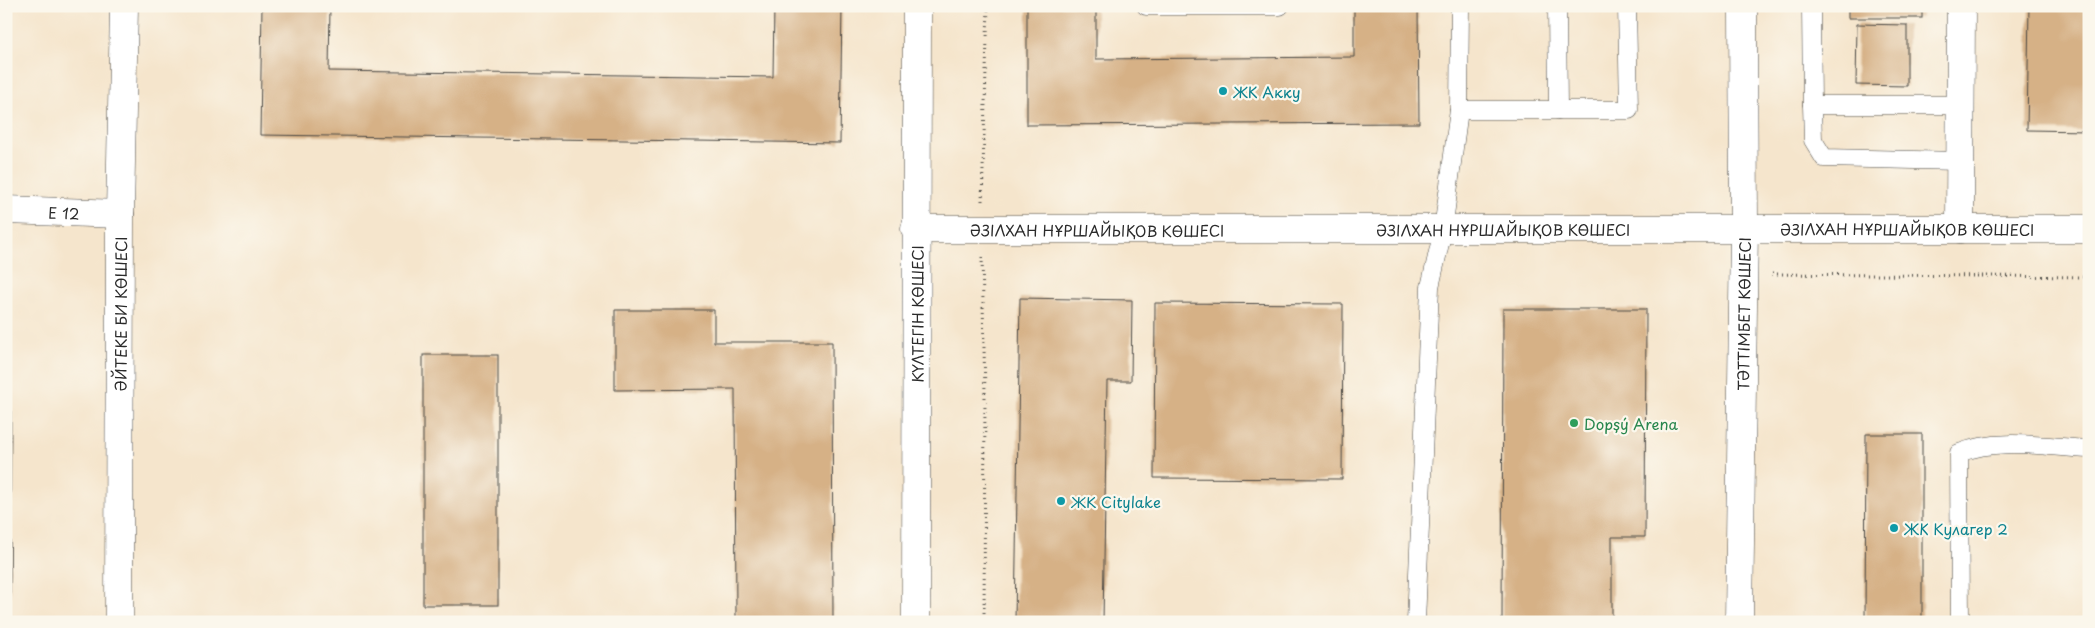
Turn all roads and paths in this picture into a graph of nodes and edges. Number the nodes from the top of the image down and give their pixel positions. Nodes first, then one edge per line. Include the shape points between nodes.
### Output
1 (124, 6) edge
2 (917, 6) edge
3 (988, 6) edge
4 (1146, 6) edge
5 (1280, 6) edge
6 (1460, 6) edge
7 (1557, 6) edge
8 (1627, 6) edge
9 (1743, 6) edge
10 (1811, 6) edge
11 (1961, 6) edge
12 (1960, 104) junction
13 (1812, 105) junction
14 (1459, 110) junction
15 (1558, 110) junction
16 (1960, 161) junction
17 (6, 210) edge
18 (120, 214) junction
19 (1744, 228) junction
20 (1960, 228) junction
21 (915, 229) junction
22 (2089, 229) edge
23 (982, 230) junction
24 (1444, 230) junction
25 (1744, 274) junction
26 (2089, 278) edge
27 (2089, 449) edge
28 (118, 622) edge
29 (916, 622) edge
30 (984, 622) edge
31 (1416, 622) edge
32 (1739, 622) edge
33 (1960, 622) edge

1 - 18 street, ӘЙТЕКЕ БИ КӨШЕСІ
2 - 21 street, КҮЛТЕГІН КӨШЕСІ
3 - 23 path
4 - 5 lane
6 - 14 lane
7 - 15 lane
8 - 15 lane via 1629,110
9 - 19 street, ТӘТТІМБЕТ КӨШЕСІ
10 - 13 lane
11 - 12 street
12 - 13 lane
12 - 16 street
13 - 16 lane via 1813,140 1824,158
14 - 15 lane
14 - 24 lane
16 - 20 street
17 - 18 street, E 12
18 - 28 street, ӘЙТЕКЕ БИ КӨШЕСІ
19 - 20 street, ӘЗІЛХАН НҰРШАЙЫҚОВ КӨШЕСІ
19 - 24 street, ӘЗІЛХАН НҰРШАЙЫҚОВ КӨШЕСІ
19 - 25 street, ТӘТТІМБЕТ КӨШЕСІ
20 - 22 street, ӘЗІЛХАН НҰРШАЙЫҚОВ КӨШЕСІ
21 - 23 street, ӘЗІЛХАН НҰРШАЙЫҚОВ КӨШЕСІ
21 - 29 street, КҮЛТЕГІН КӨШЕСІ
23 - 24 street, ӘЗІЛХАН НҰРШАЙЫҚОВ КӨШЕСІ
23 - 30 path
24 - 31 lane via 1430,286
25 - 26 path
25 - 32 street, ТӘТТІМБЕТ КӨШЕСІ
27 - 33 lane via 1997,444 1959,453

